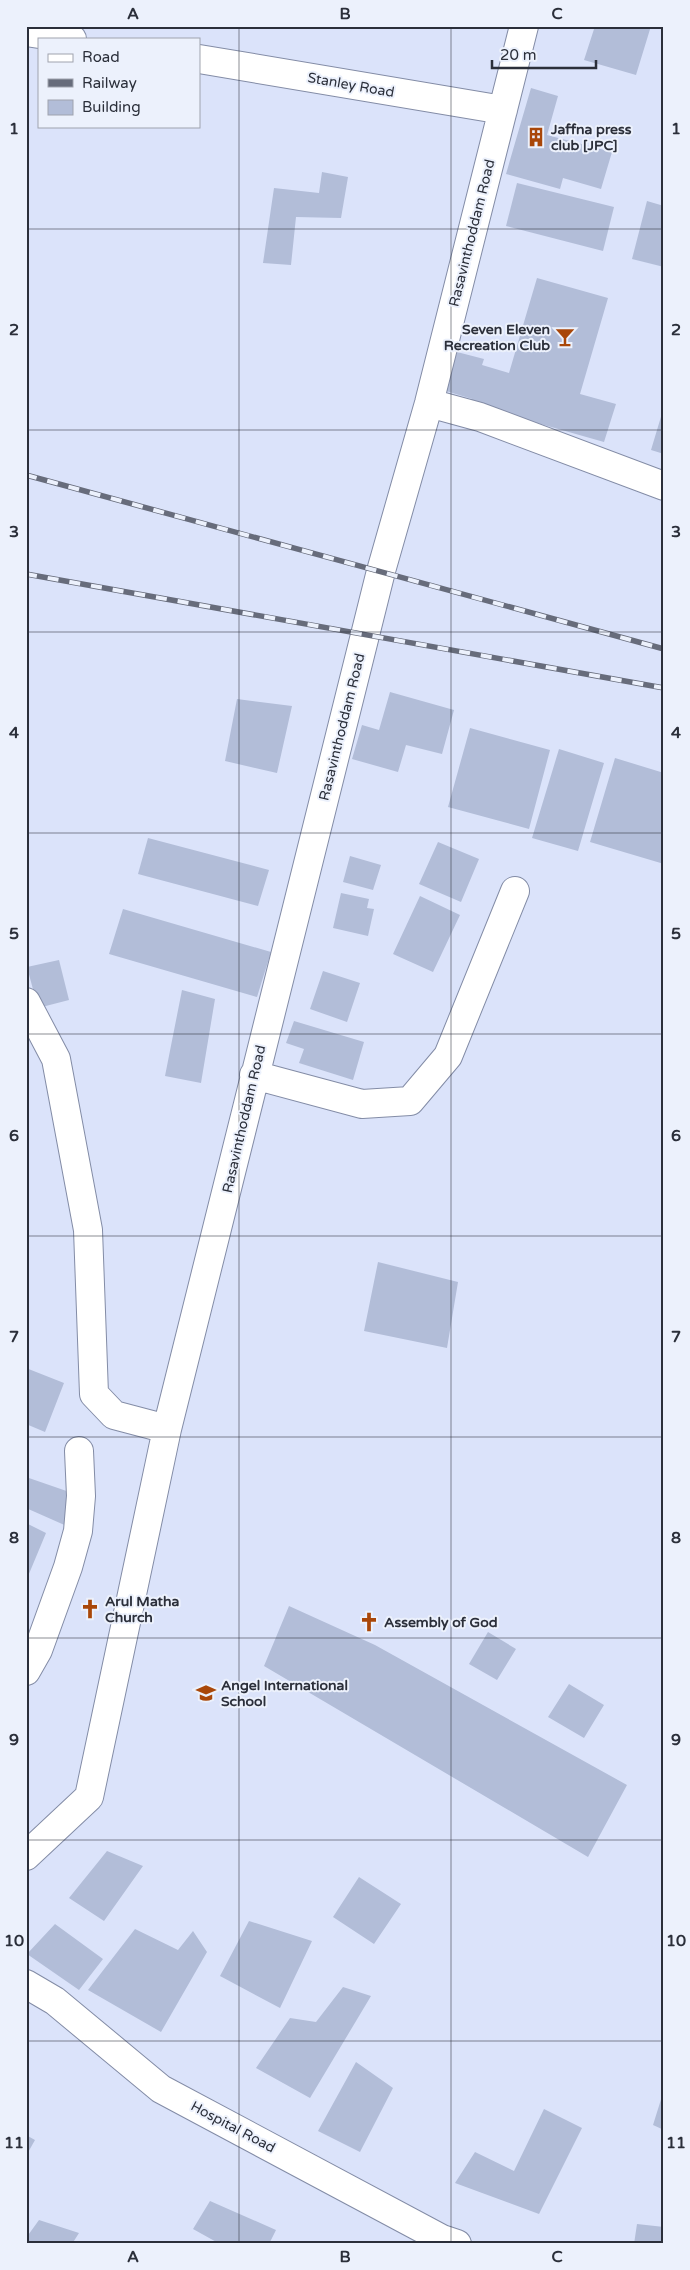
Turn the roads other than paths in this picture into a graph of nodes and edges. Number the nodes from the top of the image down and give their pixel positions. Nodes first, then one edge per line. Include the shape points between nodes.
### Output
1 (524, 26) edge
2 (26, 32) edge
3 (65, 38) edge
4 (200, 59) edge
5 (503, 110) junction
6 (429, 402) junction
7 (664, 486) edge
8 (515, 891) dead end
9 (26, 1002) edge
10 (254, 1075) junction
11 (167, 1428) junction
12 (79, 1451) dead end
13 (26, 1671) edge
14 (26, 1856) edge
15 (26, 1984) edge
16 (448, 2242) edge

1 - 5 street, Rasavinthoddam Road
2 - 3 street
4 - 5 street, Stanley Road
5 - 6 street, Rasavinthoddam Road
6 - 7 street via 480,417
6 - 10 street, Rasavinthoddam Road via 381,571
8 - 10 street via 448,1056 410,1101 362,1104
9 - 11 street via 56,1059 88,1230 94,1394 114,1415
10 - 11 street, Rasavinthoddam Road
11 - 14 street, Rasavinthoddam Road via 89,1796
12 - 13 street via 78,1531 38,1650
15 - 16 street, Hospital Road via 55,2001 161,2089

